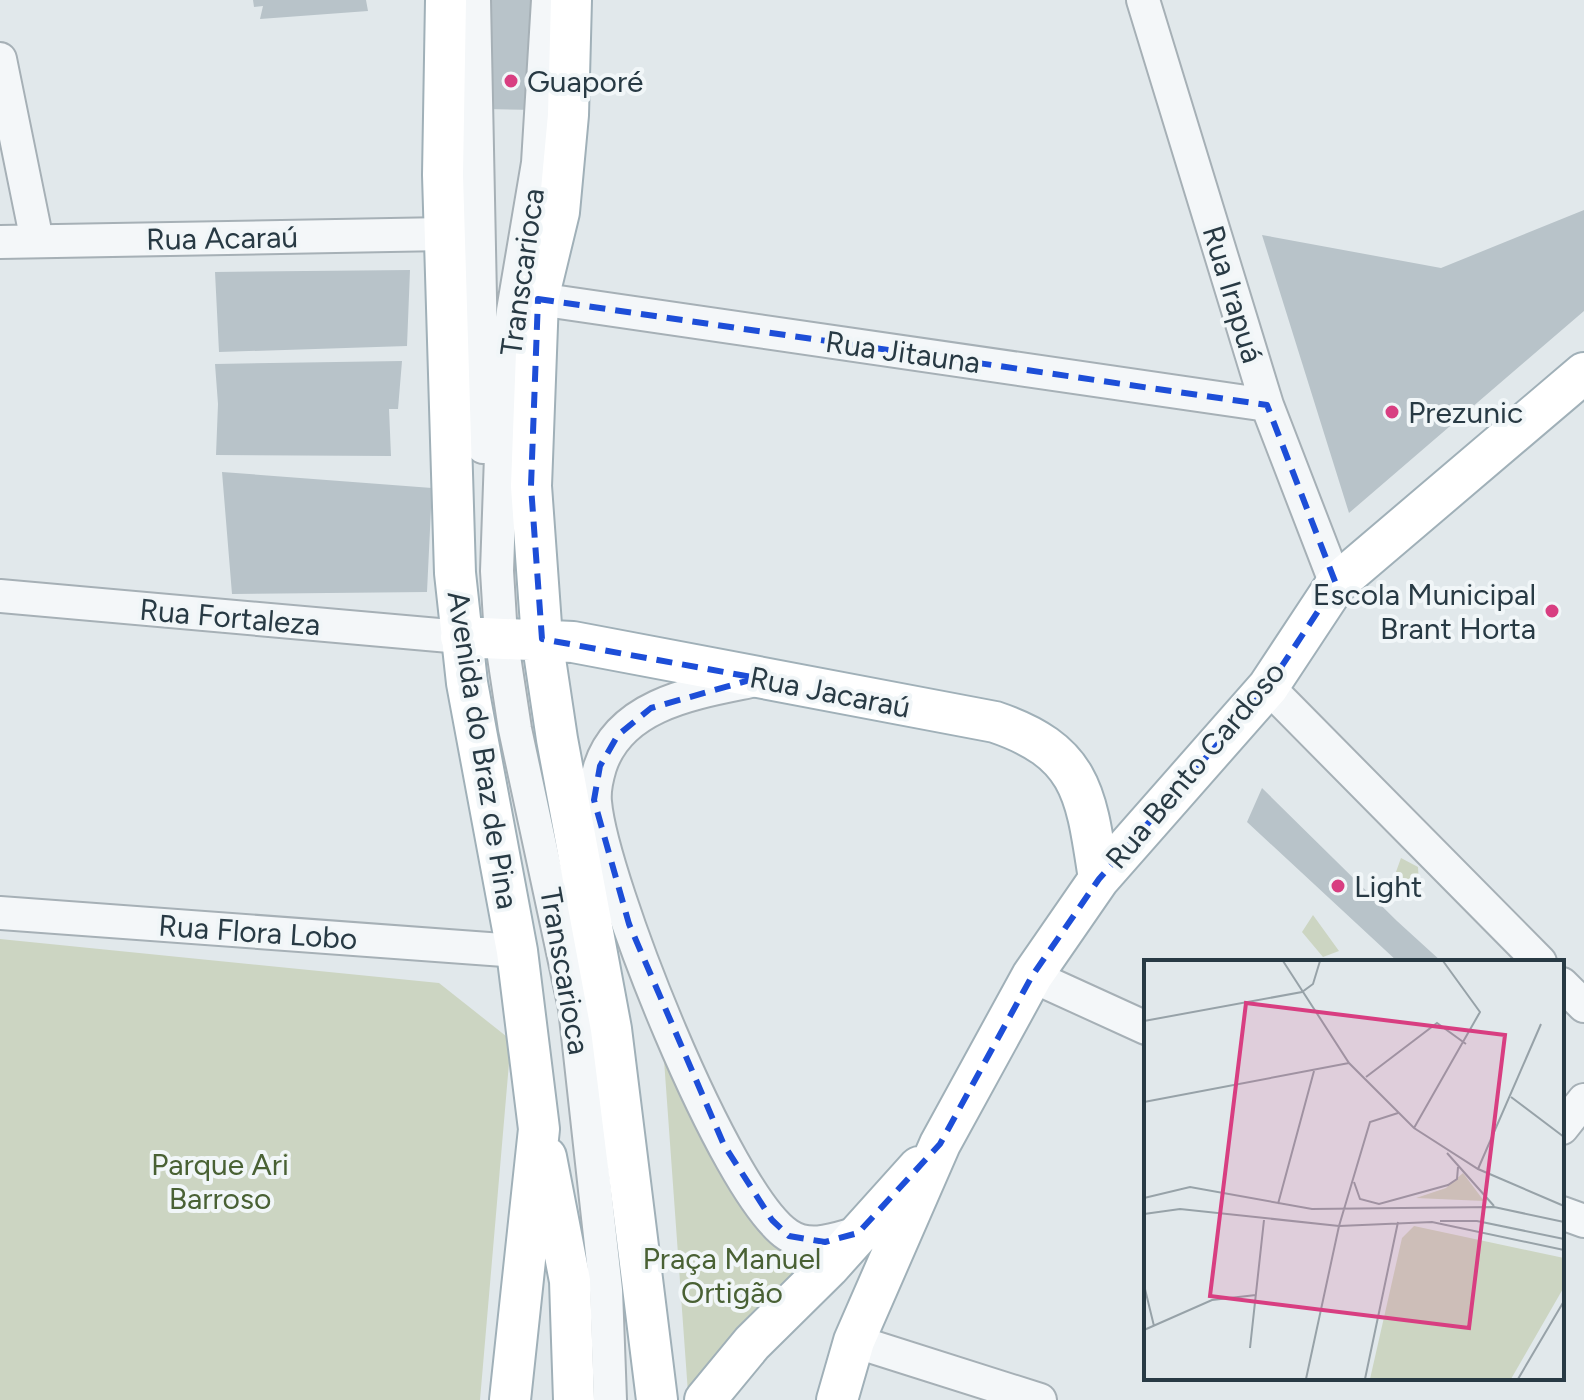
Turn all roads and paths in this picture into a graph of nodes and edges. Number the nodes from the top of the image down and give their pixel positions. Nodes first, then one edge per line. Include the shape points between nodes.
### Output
1 (446, 0) edge
2 (474, 0) edge
3 (548, 0) edge
4 (571, 0) edge
5 (1143, 0) edge
6 (0, 59) edge
7 (445, 234) junction
8 (37, 241) junction
9 (0, 242) edge
10 (538, 299) junction
11 (1584, 373) edge
12 (1267, 405) junction
13 (496, 545) junction
14 (1336, 584) junction
15 (0, 596) edge
16 (461, 637) junction
17 (501, 637) junction
18 (542, 639) junction
19 (763, 679) junction
20 (1268, 687) junction
21 (1099, 879) junction
22 (0, 913) edge
23 (517, 951) junction
24 (1538, 960) edge
25 (1032, 976) junction
26 (1564, 986) edge
27 (1584, 1006) edge
28 (1144, 1027) edge
29 (1584, 1100) edge
30 (1564, 1125) edge
31 (539, 1129) junction
32 (940, 1144) junction
33 (1564, 1214) edge
34 (1584, 1221) edge
35 (858, 1233) junction
36 (854, 1341) junction
37 (510, 1400) edge
38 (574, 1400) edge
39 (610, 1400) edge
40 (657, 1400) edge
41 (705, 1400) edge
42 (837, 1400) edge
43 (1040, 1400) edge

1 - 7 main road, Avenida do Braz de Pina
2 - 13 street, Transcarioca via 483,461
3 - 13 street, Transcarioca via 538,163 513,311
4 - 10 main road via 561,189
5 - 12 street, Rua Irapuá
6 - 8 street
7 - 8 street, Rua Acaraú
7 - 16 main road, Avenida do Braz de Pina via 451,487
8 - 9 street, Rua Acaraú
10 - 12 street, Rua Jitauna
10 - 18 main road via 531,486
11 - 14 main road, Rua Bento Cardoso
12 - 14 street, Rua Irapuá
13 - 17 street, Transcarioca
14 - 20 main road, Rua Bento Cardoso
15 - 16 street, Rua Fortaleza
16 - 17 main road, Rua Jacaraú
16 - 23 main road, Avenida do Braz de Pina
17 - 18 main road, Rua Jacaraú
17 - 39 street, Transcarioca via 515,729 575,1008 606,1290
18 - 19 main road, Rua Jacaraú
18 - 40 main road via 611,1029
19 - 21 main road, Rua Jacaraú via 995,722 1033,735 1064,761 1089,810
19 - 35 street via 651,708 618,735 600,766 594,800 611,867 668,1025 750,1190 789,1236 808,1243
20 - 21 main road, Rua Bento Cardoso
20 - 24 street
21 - 25 main road, Rua Bento Cardoso
22 - 23 street, Rua Flora Lobo
23 - 31 main road, Avenida do Braz de Pina
25 - 28 street
25 - 32 main road, Rua Bento Cardoso
26 - 27 street
29 - 30 street
31 - 37 main road, Avenida do Braz de Pina
31 - 38 main road via 570,1281
32 - 35 main road
32 - 36 main road
33 - 34 street
35 - 41 main road
36 - 42 main road
36 - 43 street

